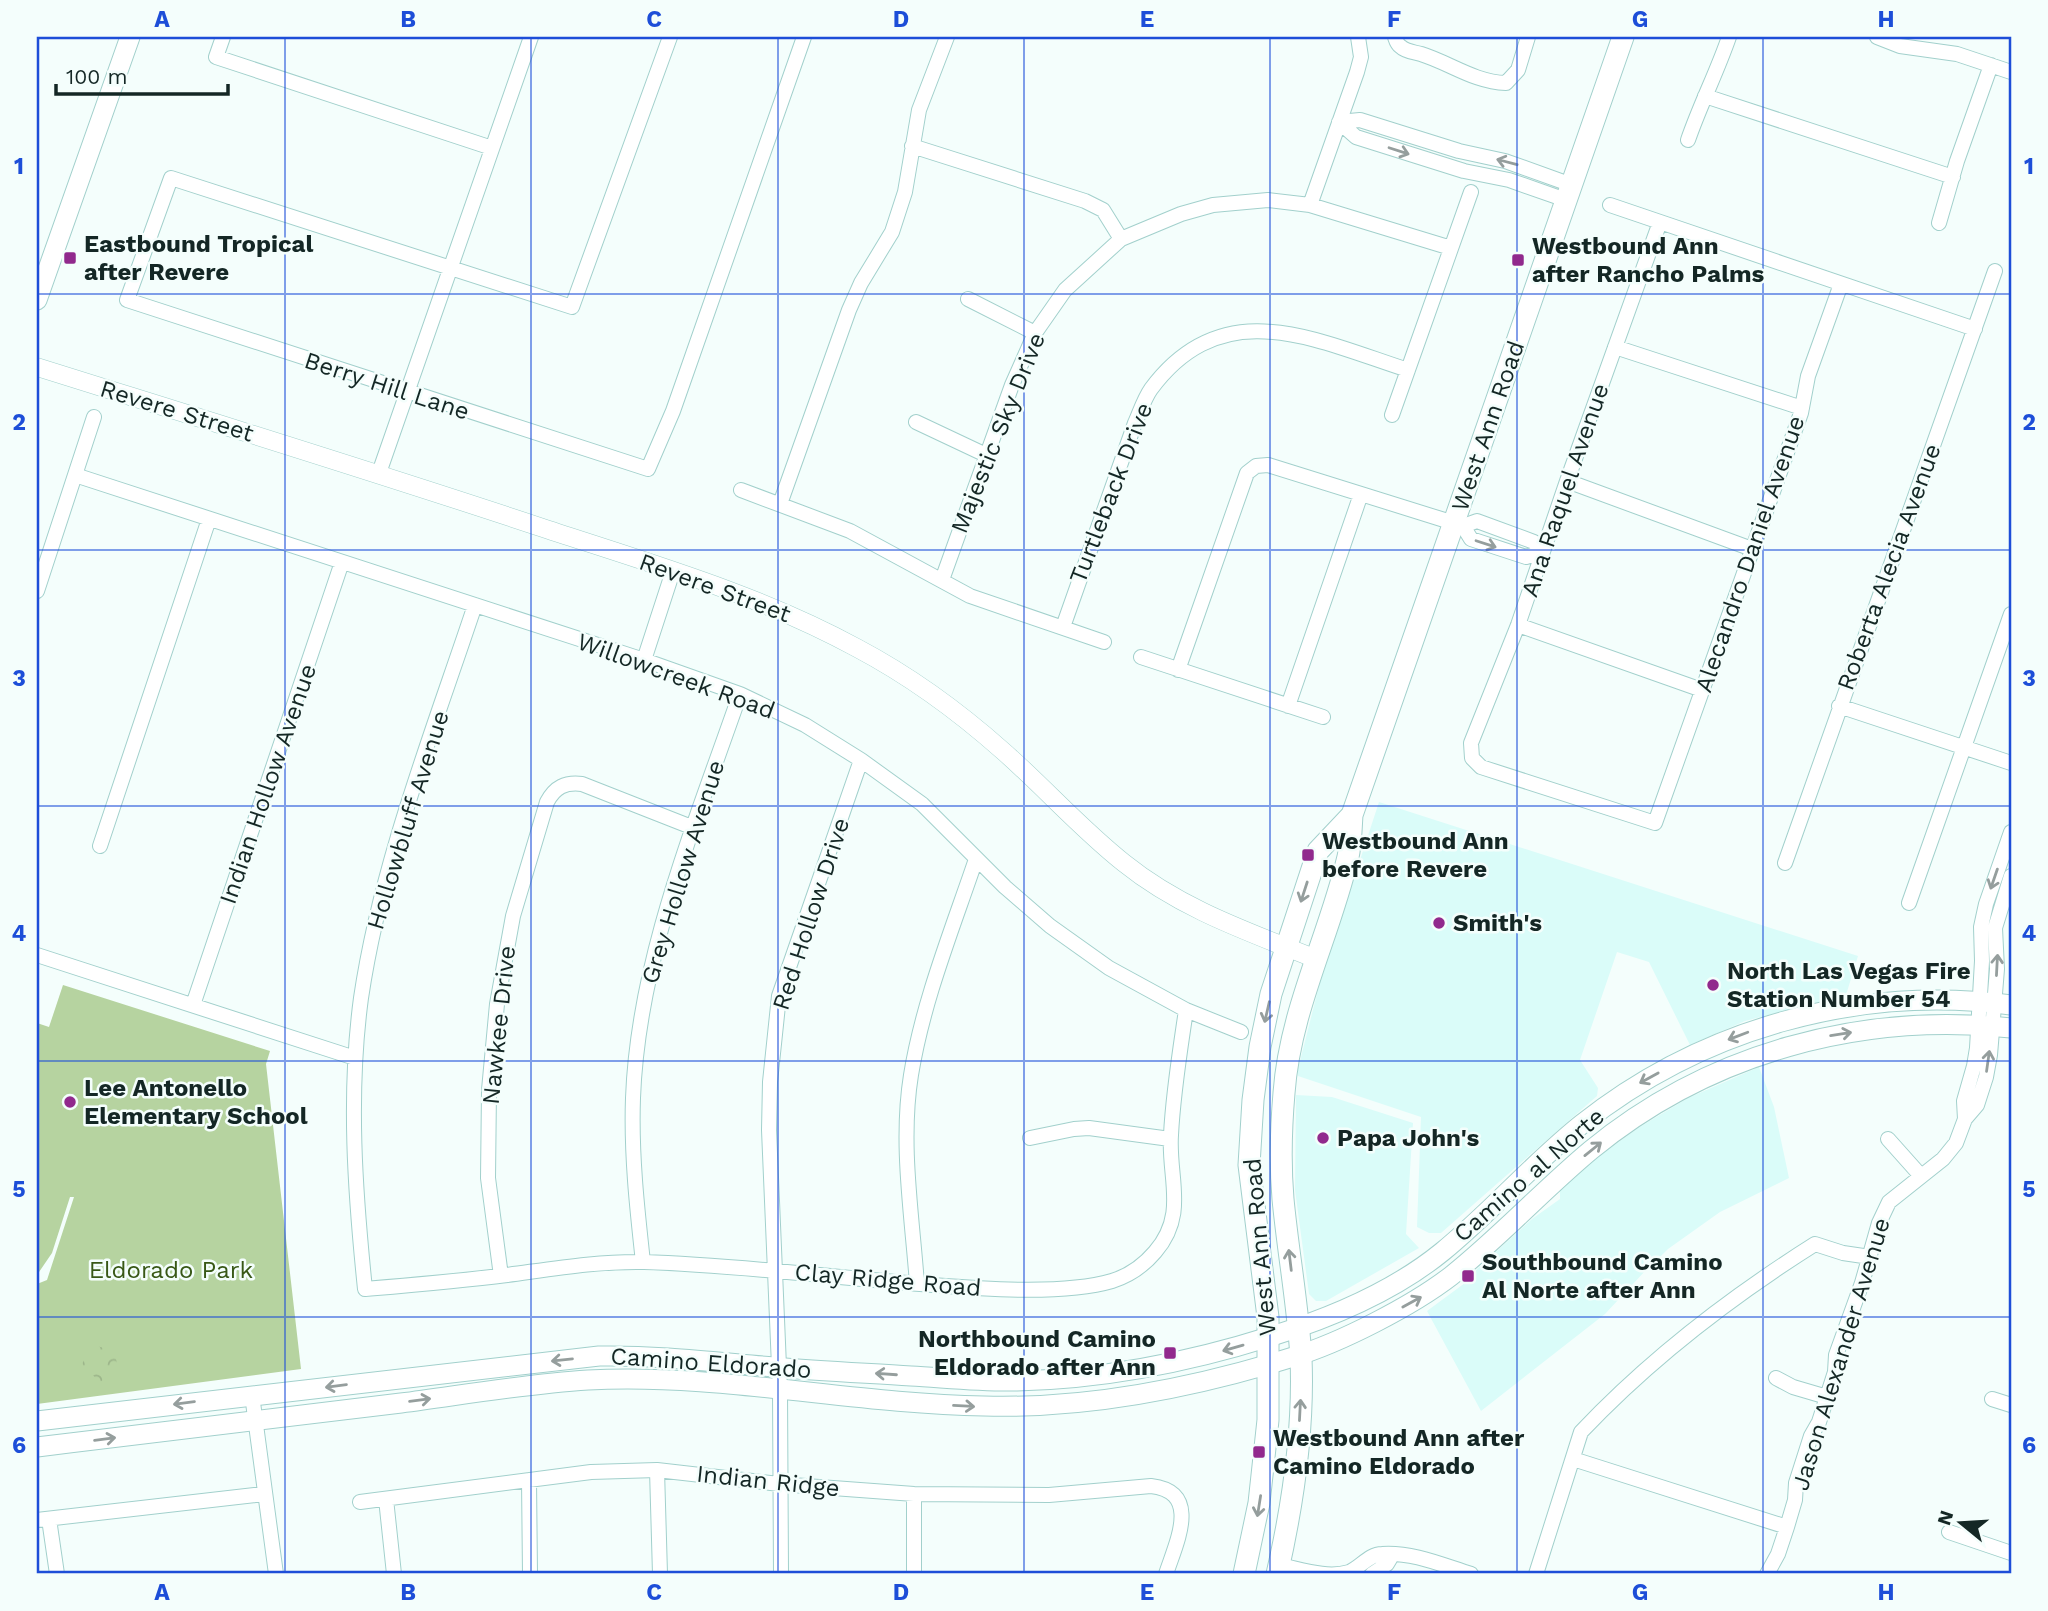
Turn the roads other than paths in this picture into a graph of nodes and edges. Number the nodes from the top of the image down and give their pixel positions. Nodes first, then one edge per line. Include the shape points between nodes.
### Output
1 (130, 37) edge
2 (223, 37) edge
3 (531, 37) edge
4 (670, 37) edge
5 (804, 37) edge
6 (947, 37) edge
7 (1358, 37) edge
8 (1528, 37) edge
9 (1623, 37) edge
10 (1729, 37) edge
11 (1877, 37) edge
12 (1395, 38) edge
13 (1991, 65) junction
14 (2011, 72) edge
15 (1705, 96) junction
16 (1339, 122) junction
17 (1689, 140) dead end
18 (912, 146) junction
19 (492, 148) junction
20 (1953, 177) junction
21 (1472, 192) dead end
22 (1569, 192) junction
23 (1310, 205) junction
24 (1610, 205) dead end
25 (1660, 222) junction
26 (1939, 223) dead end
27 (1121, 239) junction
28 (1451, 248) junction
29 (451, 269) junction
30 (1995, 271) dead end
31 (1840, 284) junction
32 (968, 299) dead end
33 (37, 300) edge
34 (1975, 329) junction
35 (1035, 333) junction
36 (1615, 347) junction
37 (37, 367) edge
38 (1408, 370) junction
39 (408, 393) junction
40 (1802, 408) junction
41 (1392, 415) dead end
42 (94, 417) dead end
43 (916, 422) dead end
44 (986, 455) junction
45 (379, 473) junction
46 (75, 475) junction
47 (1567, 481) junction
48 (741, 491) dead end
49 (1361, 494) junction
50 (780, 503) junction
51 (209, 519) junction
52 (1458, 525) junction
53 (1752, 549) junction
54 (1542, 552) junction
55 (342, 562) junction
56 (673, 571) junction
57 (942, 580) junction
58 (37, 590) edge
59 (475, 605) junction
60 (2011, 614) edge
61 (1518, 625) junction
62 (1063, 627) junction
63 (1104, 642) dead end
64 (1141, 657) dead end
65 (643, 660) junction
66 (1178, 670) junction
67 (1702, 690) junction
68 (740, 694) junction
69 (1288, 706) junction
70 (1839, 706) junction
71 (1323, 718) dead end
72 (1964, 748) junction
73 (861, 760) junction
74 (2011, 763) edge
75 (1352, 815) junction
76 (1655, 822) joint
77 (694, 828) junction
78 (2011, 832) edge
79 (100, 846) dead end
80 (976, 859) junction
81 (1785, 863) dead end
82 (2011, 876) edge
83 (1909, 903) dead end
84 (1286, 947) junction
85 (37, 955) edge
86 (1316, 959) junction
87 (1995, 1003) edge
88 (193, 1006) junction
89 (1186, 1010) junction
90 (1985, 1025) junction
91 (2011, 1028) edge
92 (1241, 1032) dead end
93 (355, 1058) junction
94 (1582, 1124) junction
95 (1030, 1138) dead end
96 (1171, 1139) junction
97 (1888, 1139) dead end
98 (1922, 1176) junction
99 (1522, 1178) junction
100 (1542, 1195) junction
101 (1870, 1257) junction
102 (643, 1262) junction
103 (1464, 1265) junction
104 (776, 1271) junction
105 (501, 1276) junction
106 (917, 1284) junction
107 (365, 1289) joint
108 (1298, 1328) junction
109 (1269, 1337) junction
110 (1301, 1355) junction
111 (1269, 1364) junction
112 (779, 1367) junction
113 (1776, 1378) dead end
114 (780, 1391) junction
115 (252, 1395) junction
116 (1827, 1397) junction
117 (1992, 1399) dead end
118 (2011, 1405) edge
119 (37, 1421) edge
120 (255, 1421) junction
121 (37, 1447) edge
122 (1573, 1459) junction
123 (657, 1470) junction
124 (529, 1480) junction
125 (779, 1483) junction
126 (264, 1494) junction
127 (914, 1494) junction
128 (386, 1499) junction
129 (360, 1502) dead end
130 (43, 1520) edge
131 (1787, 1527) junction
132 (1950, 1532) dead end
133 (2011, 1553) edge
134 (1393, 1555) junction
135 (1278, 1569) edge
136 (57, 1574) edge
137 (276, 1574) edge
138 (394, 1574) edge
139 (530, 1574) edge
140 (660, 1574) edge
141 (781, 1574) edge
142 (914, 1574) edge
143 (1166, 1574) edge
144 (1244, 1574) edge
145 (1372, 1574) edge
146 (1471, 1574) edge
147 (1536, 1574) edge
148 (1767, 1574) edge

1 - 33 main road
2 - 19 street via 216,57
3 - 19 street
4 - 29 street via 572,307
5 - 39 street, Berry Hill Lane via 673,411 648,469
6 - 18 street via 919,110
7 - 16 street via 1361,57
8 - 12 street via 1518,70 1506,83 1479,79 1408,51
9 - 22 main road, West Ann Road
10 - 15 street
11 - 13 street
13 - 14 street
13 - 20 street
15 - 17 street
15 - 20 street
16 - 22 street via 1356,137 1464,171
16 - 23 street
18 - 27 street via 1084,201 1103,210
18 - 50 street via 905,192 892,232 849,310
19 - 29 street
20 - 26 street
21 - 28 street
22 - 52 main road, West Ann Road
23 - 27 street, Majestic Sky Drive via 1268,201 1213,205
23 - 28 street, Majestic Sky Drive
24 - 25 street
25 - 31 street
25 - 36 street, Ana Raquel Avenue
27 - 35 street, Majestic Sky Drive via 1065,290
28 - 38 street
29 - 39 street
29 - 39 street, Berry Hill Lane via 171,178 127,300
30 - 34 street, Roberta Alecia Avenue
31 - 34 street
31 - 40 street, Alecandro Daniel Avenue via 1808,376
32 - 35 street
34 - 70 street, Roberta Alecia Avenue
35 - 44 street, Majestic Sky Drive
36 - 40 street
36 - 47 street, Ana Raquel Avenue
37 - 45 street, Revere Street
38 - 41 street
38 - 62 street, Turtleback Drive via 1268,330 1234,331 1197,346 1149,391
39 - 45 street
40 - 53 street, Alecandro Daniel Avenue
42 - 46 street
43 - 44 street
44 - 57 street, Majestic Sky Drive
45 - 56 street, Revere Street
46 - 51 street, Willowcreek Road
46 - 58 street
47 - 53 street
47 - 54 street, Ana Raquel Avenue
48 - 50 street
49 - 52 street
49 - 66 street via 1268,465 1247,472
49 - 69 street
50 - 57 street via 850,531
51 - 55 street, Willowcreek Road
51 - 79 street
52 - 54 street via 1477,521 1534,542
52 - 75 main road, West Ann Road
53 - 67 street, Alecandro Daniel Avenue
54 - 61 street, Ana Raquel Avenue
55 - 59 street, Willowcreek Road
55 - 88 street, Indian Hollow Avenue
56 - 65 street
56 - 84 street, Revere Street via 786,613 898,671 1003,751 1146,879 1210,916
57 - 62 street via 970,596
59 - 65 street, Willowcreek Road
59 - 93 street, Hollowbluff Avenue via 388,867 361,999
60 - 72 street
61 - 67 street
61 - 76 street, Ana Raquel Avenue via 1471,744 1472,758 1481,767
62 - 63 street
64 - 66 street
65 - 68 street, Willowcreek Road
66 - 69 street
67 - 76 street, Alecandro Daniel Avenue
68 - 73 street, Willowcreek Road via 805,725
68 - 77 street, Grey Hollow Avenue
69 - 71 street
70 - 72 street
70 - 81 street, Roberta Alecia Avenue
72 - 74 street
72 - 83 street
73 - 80 street, Willowcreek Road via 922,804
73 - 104 street, Red Hollow Drive via 779,996 769,1130
75 -> 84 main road, West Ann Road via 1318,851
75 - 86 main road, West Ann Road via 1348,856
77 - 102 street, Grey Hollow Avenue via 657,943 641,1014 633,1097
77 - 105 street, Nawkee Drive via 582,784 562,785 552,792 513,916 497,1004 489,1090 488,1178
78 -> 87 street via 1980,927 1982,961
80 - 89 street, Willowcreek Road via 1050,926 1109,968
80 - 106 street via 921,1020 911,1077 907,1136
87 -> 82 street via 1995,928
84 - 86 street, Revere Street
84 -> 109 main road, West Ann Road via 1265,1020 1251,1132 1252,1201
85 - 88 street
108 -> 86 main road, West Ann Road via 1283,1200 1281,1135 1290,1050
87 - 90 street, Jason Alexander Avenue
87 -> 94 main road, Camino al Norte via 1951,999 1869,1003 1798,1017 1710,1047 1644,1081
88 - 93 street
89 - 92 street, Willowcreek Road
89 - 96 street, Clay Ridge Road
90 - 91 main road, Camino al Norte
90 - 98 street, Jason Alexander Avenue via 1956,1143
100 -> 90 main road, Camino al Norte via 1591,1150 1654,1104 1740,1062 1845,1033 1925,1024
93 - 107 street, Hollowbluff Avenue via 355,1193
94 - 99 main road, Camino al Norte
94 - 100 main road via 1577,1142 1540,1178
95 - 96 street via 1089,1128
96 - 106 street, Clay Ridge Road via 1176,1194 1171,1222 1155,1253 1130,1273 1065,1287
97 - 98 street
98 - 101 street, Jason Alexander Avenue via 1889,1202
99 - 103 main road via 1522,1190 1510,1208 1481,1236
99 - 108 main road, Camino al Norte via 1457,1239 1408,1276
100 - 103 main road, Camino al Norte
101 - 116 street, Jason Alexander Avenue via 1836,1355
101 - 122 street via 1815,1244 1787,1262 1687,1333 1597,1415 1581,1432
102 - 104 street, Clay Ridge Road
102 - 105 street, Clay Ridge Road
110 -> 103 main road, Camino al Norte via 1408,1304
104 - 106 street, Clay Ridge Road
104 - 112 street, Red Hollow Drive
105 - 107 street, Clay Ridge Road
108 - 109 main road, Camino Eldorado
108 - 110 main road, West Ann Road
109 - 111 main road, West Ann Road
109 -> 112 main road, Camino Eldorado via 1172,1363 1050,1380 975,1380
110 - 111 main road, Camino al Norte
135 -> 110 main road, West Ann Road via 1296,1459
114 -> 111 main road, Camino Eldorado via 1029,1407 1174,1388
111 -> 144 main road, West Ann Road via 1263,1475
112 - 114 street, Red Hollow Drive
112 -> 115 main road, Camino Eldorado via 599,1356
113 - 116 street
120 -> 114 main road, Camino Eldorado via 585,1380 662,1380
114 - 125 street, Red Hollow Drive
115 -> 119 main road, Camino Eldorado
115 - 120 street
116 - 131 street, Jason Alexander Avenue via 1800,1471
117 - 118 street
121 -> 120 main road, Camino Eldorado
120 - 126 street
122 - 131 street
122 - 147 street
123 - 124 street, Indian Ridge
123 - 125 street, Indian Ridge
123 - 140 street
124 - 128 street, Indian Ridge
124 - 139 street
125 - 127 street, Indian Ridge
125 - 141 street, Red Hollow Drive
126 - 130 street
126 - 137 street
127 - 142 street
127 - 143 street, Indian Ridge via 1049,1495 1164,1488 1175,1495 1183,1520
128 - 129 street, Indian Ridge
128 - 138 street
130 - 136 street
131 - 148 street, Jason Alexander Avenue
132 - 133 street
134 - 135 street via 1378,1553 1350,1572
134 - 145 street
134 - 146 street via 1410,1555

